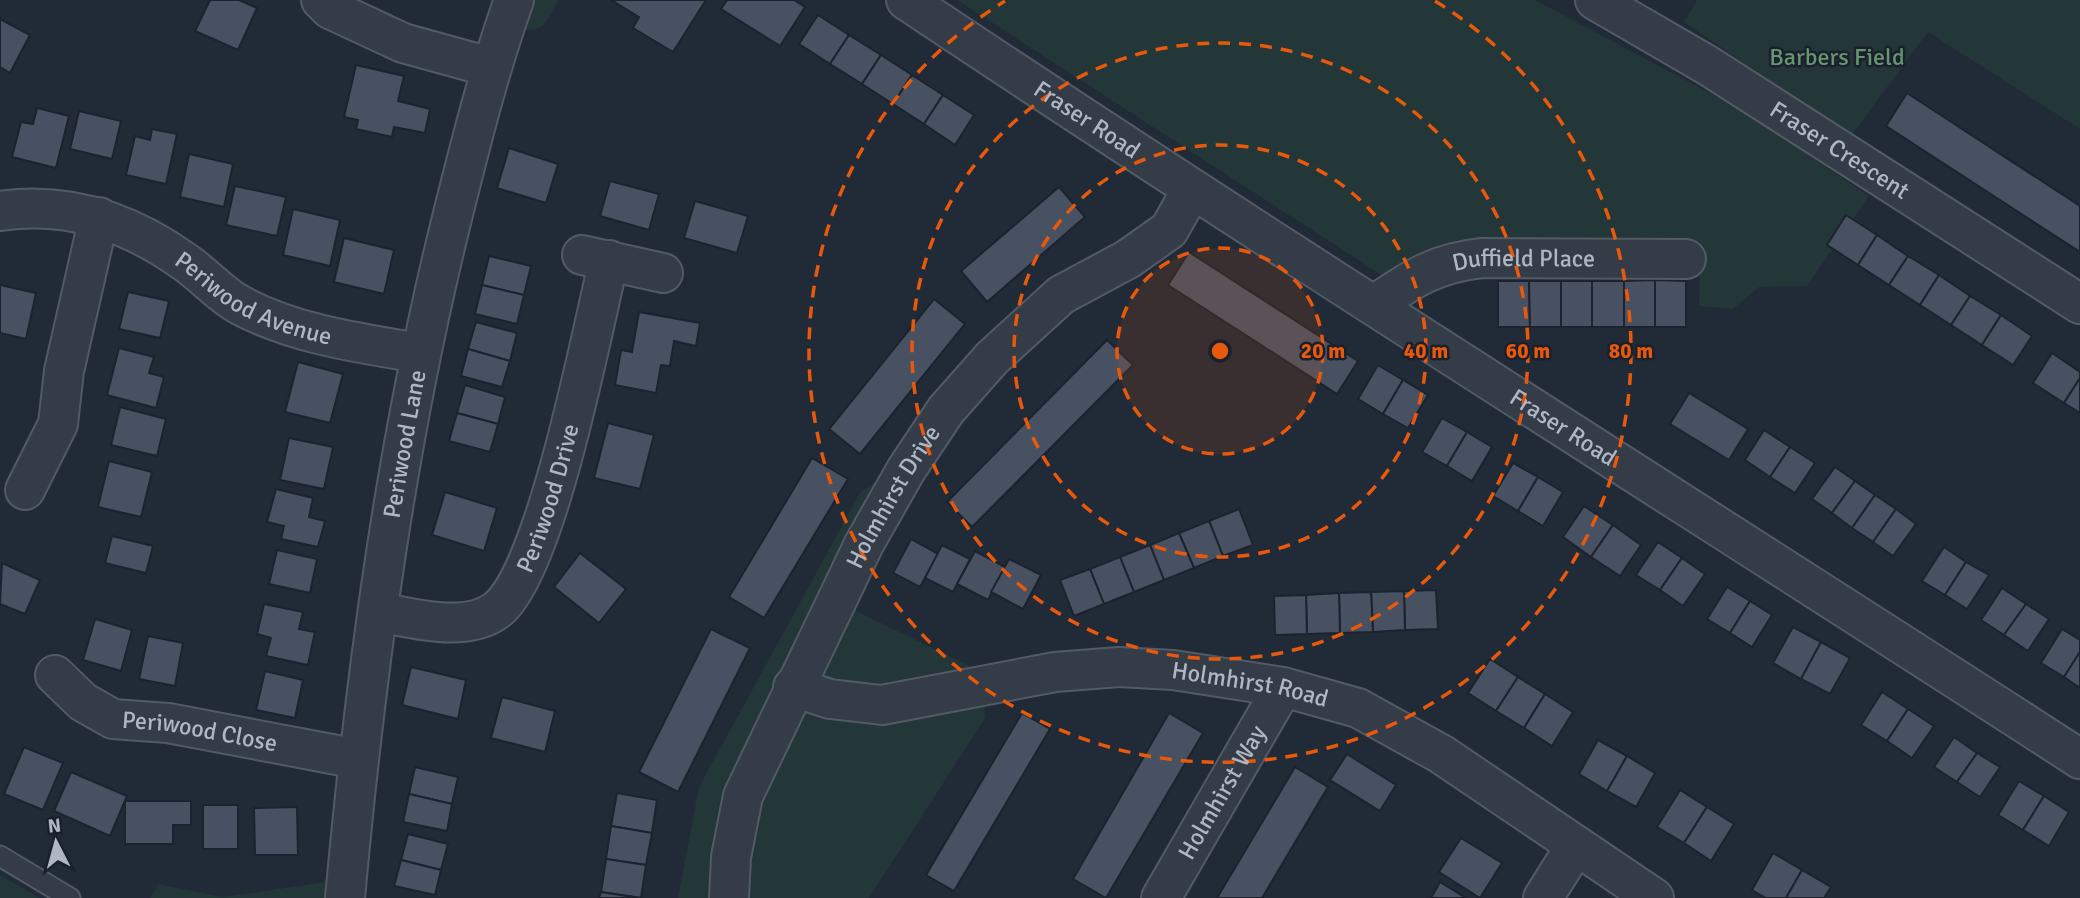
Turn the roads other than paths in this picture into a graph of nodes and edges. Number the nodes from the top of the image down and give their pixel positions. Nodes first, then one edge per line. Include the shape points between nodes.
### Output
1 (321, 0) edge
2 (514, 0) edge
3 (906, 0) edge
4 (1595, 0) edge
5 (490, 67) junction
6 (1191, 191) junction
7 (0, 211) edge
8 (99, 217) junction
9 (1686, 259) dead end
10 (663, 272) dead end
11 (2080, 304) edge
12 (1374, 305) junction
13 (419, 353) junction
14 (25, 490) dead end
15 (378, 612) junction
16 (55, 675) dead end
17 (793, 687) junction
18 (1283, 688) junction
19 (358, 759) junction
20 (2080, 759) edge
21 (1576, 846) junction
22 (0, 856) edge
23 (70, 898) edge
24 (345, 898) edge
25 (729, 898) edge
26 (1161, 898) edge
27 (1543, 898) edge
28 (1654, 898) edge

1 - 5 street via 330,9 403,43
2 - 5 street, Periwood Lane
3 - 6 street, Fraser Road
4 - 11 street, Fraser Crescent via 1707,65
5 - 13 street, Periwood Lane
6 - 12 street, Fraser Road
6 - 17 street, Holmhirst Drive via 1169,230 1128,259 1061,295 992,358 946,410 864,544
7 - 8 street, Periwood Avenue via 87,212
8 - 13 street, Periwood Avenue via 138,233 184,261 238,304 281,323
8 - 14 street via 64,371 58,424
9 - 12 street, Duffield Place via 1482,258 1451,262 1419,274
10 - 15 street, Periwood Drive via 595,258 557,478 523,572 499,609 476,621 448,622
12 - 20 street, Fraser Road
13 - 15 street, Periwood Lane
15 - 19 street, Periwood Lane
16 - 19 street, Periwood Close via 83,702 113,719 169,723
17 - 18 street, Holmhirst Road via 830,699 882,705 1055,672 1119,667 1173,670
17 - 25 street, Holmhirst Drive via 743,796 731,856
18 - 21 street, Holmhirst Road via 1357,708 1441,754
18 - 26 street, Holmhirst Way
19 - 24 street, Periwood Lane
21 - 27 street
21 - 28 street, Holmhirst Road
22 - 23 lane

